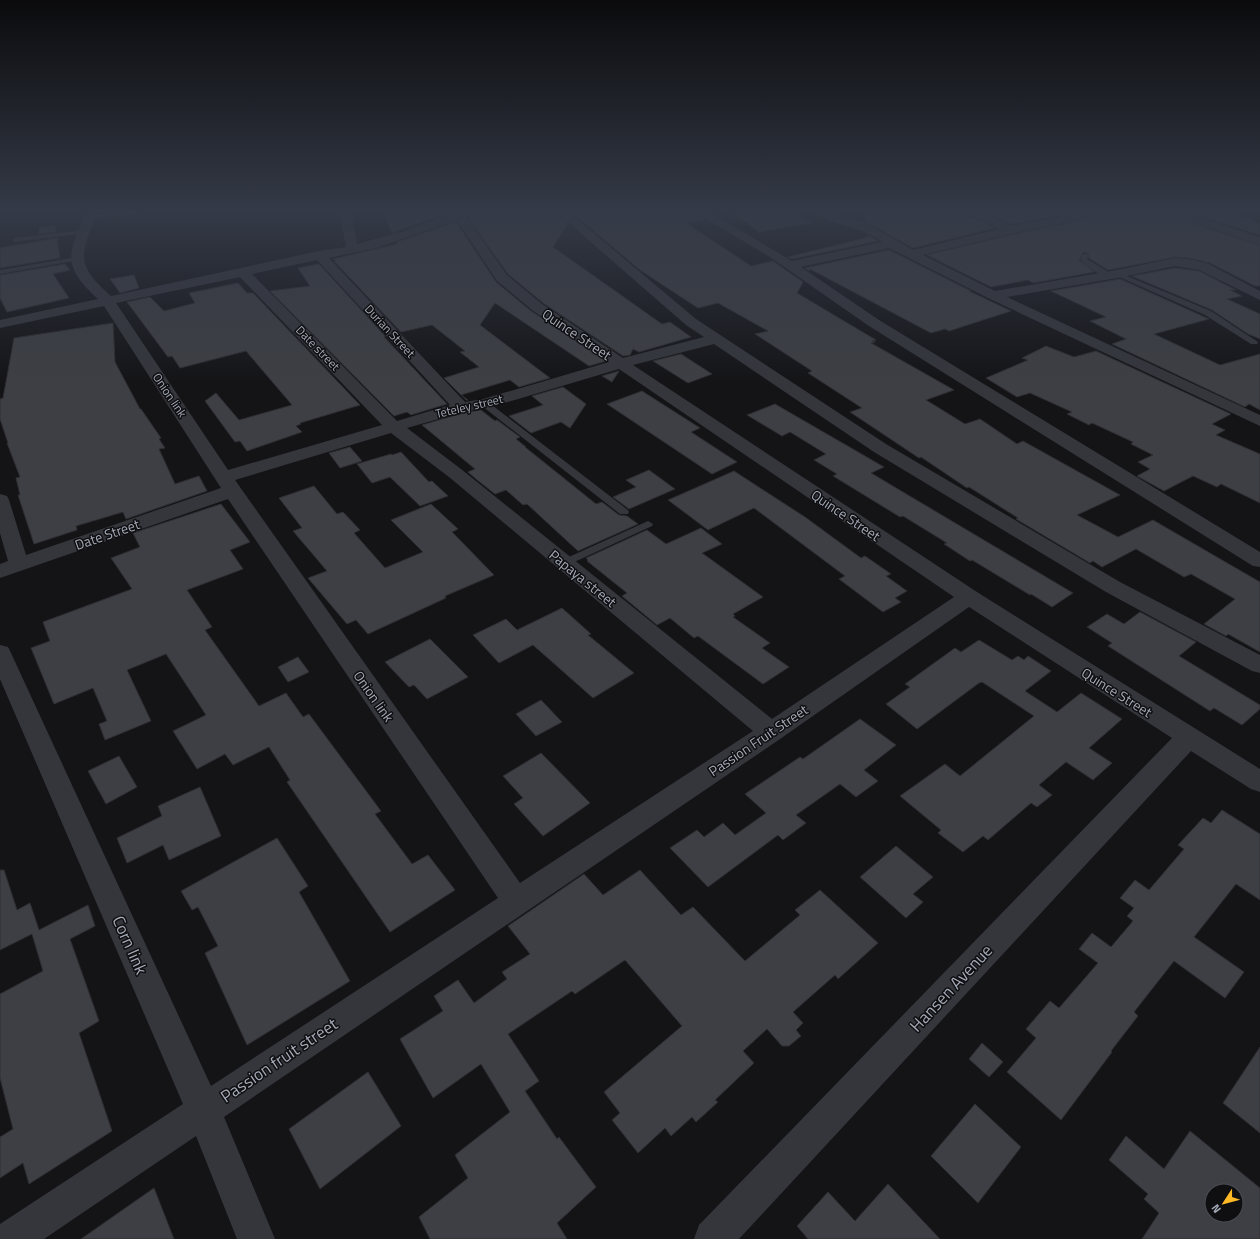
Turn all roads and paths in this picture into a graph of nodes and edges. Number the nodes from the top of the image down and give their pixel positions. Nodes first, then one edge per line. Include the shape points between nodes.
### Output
1 (31, 267) edge
2 (79, 267) edge
3 (266, 267) edge
4 (331, 267) edge
5 (496, 267) edge
6 (626, 267) edge
7 (793, 267) edge
8 (937, 267) edge
9 (1096, 267) edge
10 (1152, 267) edge
11 (1203, 267) edge
12 (0, 272) edge
13 (242, 272) junction
14 (1112, 275) junction
15 (993, 295) junction
16 (1260, 296) edge
17 (107, 300) junction
18 (0, 324) edge
19 (716, 339) junction
20 (1254, 342) dead end
21 (622, 363) junction
22 (485, 404) junction
23 (461, 407) junction
24 (1260, 421) edge
25 (393, 426) junction
26 (223, 488) junction
27 (0, 500) edge
28 (624, 512) dead end
29 (648, 524) dead end
30 (1260, 561) edge
31 (564, 563) junction
32 (19, 564) junction
33 (0, 571) edge
34 (969, 597) junction
35 (0, 653) edge
36 (1260, 666) edge
37 (770, 732) junction
38 (1189, 737) junction
39 (1260, 782) edge
40 (547, 881) joint
41 (516, 901) junction
42 (204, 1111) junction
43 (11, 1239) edge
44 (256, 1239) edge
45 (714, 1239) edge

1 - 12 lane
2 - 17 street, Onion link via 93,288
3 - 13 street
4 - 23 street, Durian Street
5 - 21 street, Quince Street via 502,278 537,307
6 - 19 street via 686,318
7 - 30 street via 874,323
8 - 15 street
9 - 14 lane
10 - 14 street
11 - 16 street
13 - 17 street
13 - 25 street, Date street
14 - 15 street
14 - 20 lane via 1208,313
15 - 24 street
17 - 18 street
17 - 26 street, Onion link
19 - 21 street, Teteley street
19 - 36 street via 880,448 1113,587
21 - 22 street, Teteley street
21 - 34 street, Quince Street
22 - 23 street, Teteley street
22 - 28 lane
23 - 25 street, Teteley street
25 - 26 street, Teteley street
25 - 31 street, Papaya street via 455,473
26 - 32 street, Date Street
26 - 41 street, Onion link
27 - 32 street
29 - 31 lane
31 - 37 street, Papaya street
32 - 33 street, Date Street
34 - 37 street, Passion Fruit Street
34 - 38 street, Quince Street
35 - 42 street, Corn link
37 - 40 street, Passion Fruit Street
38 - 39 street, Quince Street
38 - 45 street, Hansen Avenue
40 - 41 street, Passion fruit street
41 - 42 street, Passion fruit street
42 - 43 street, Passion fruit street
42 - 44 street, Corn link

